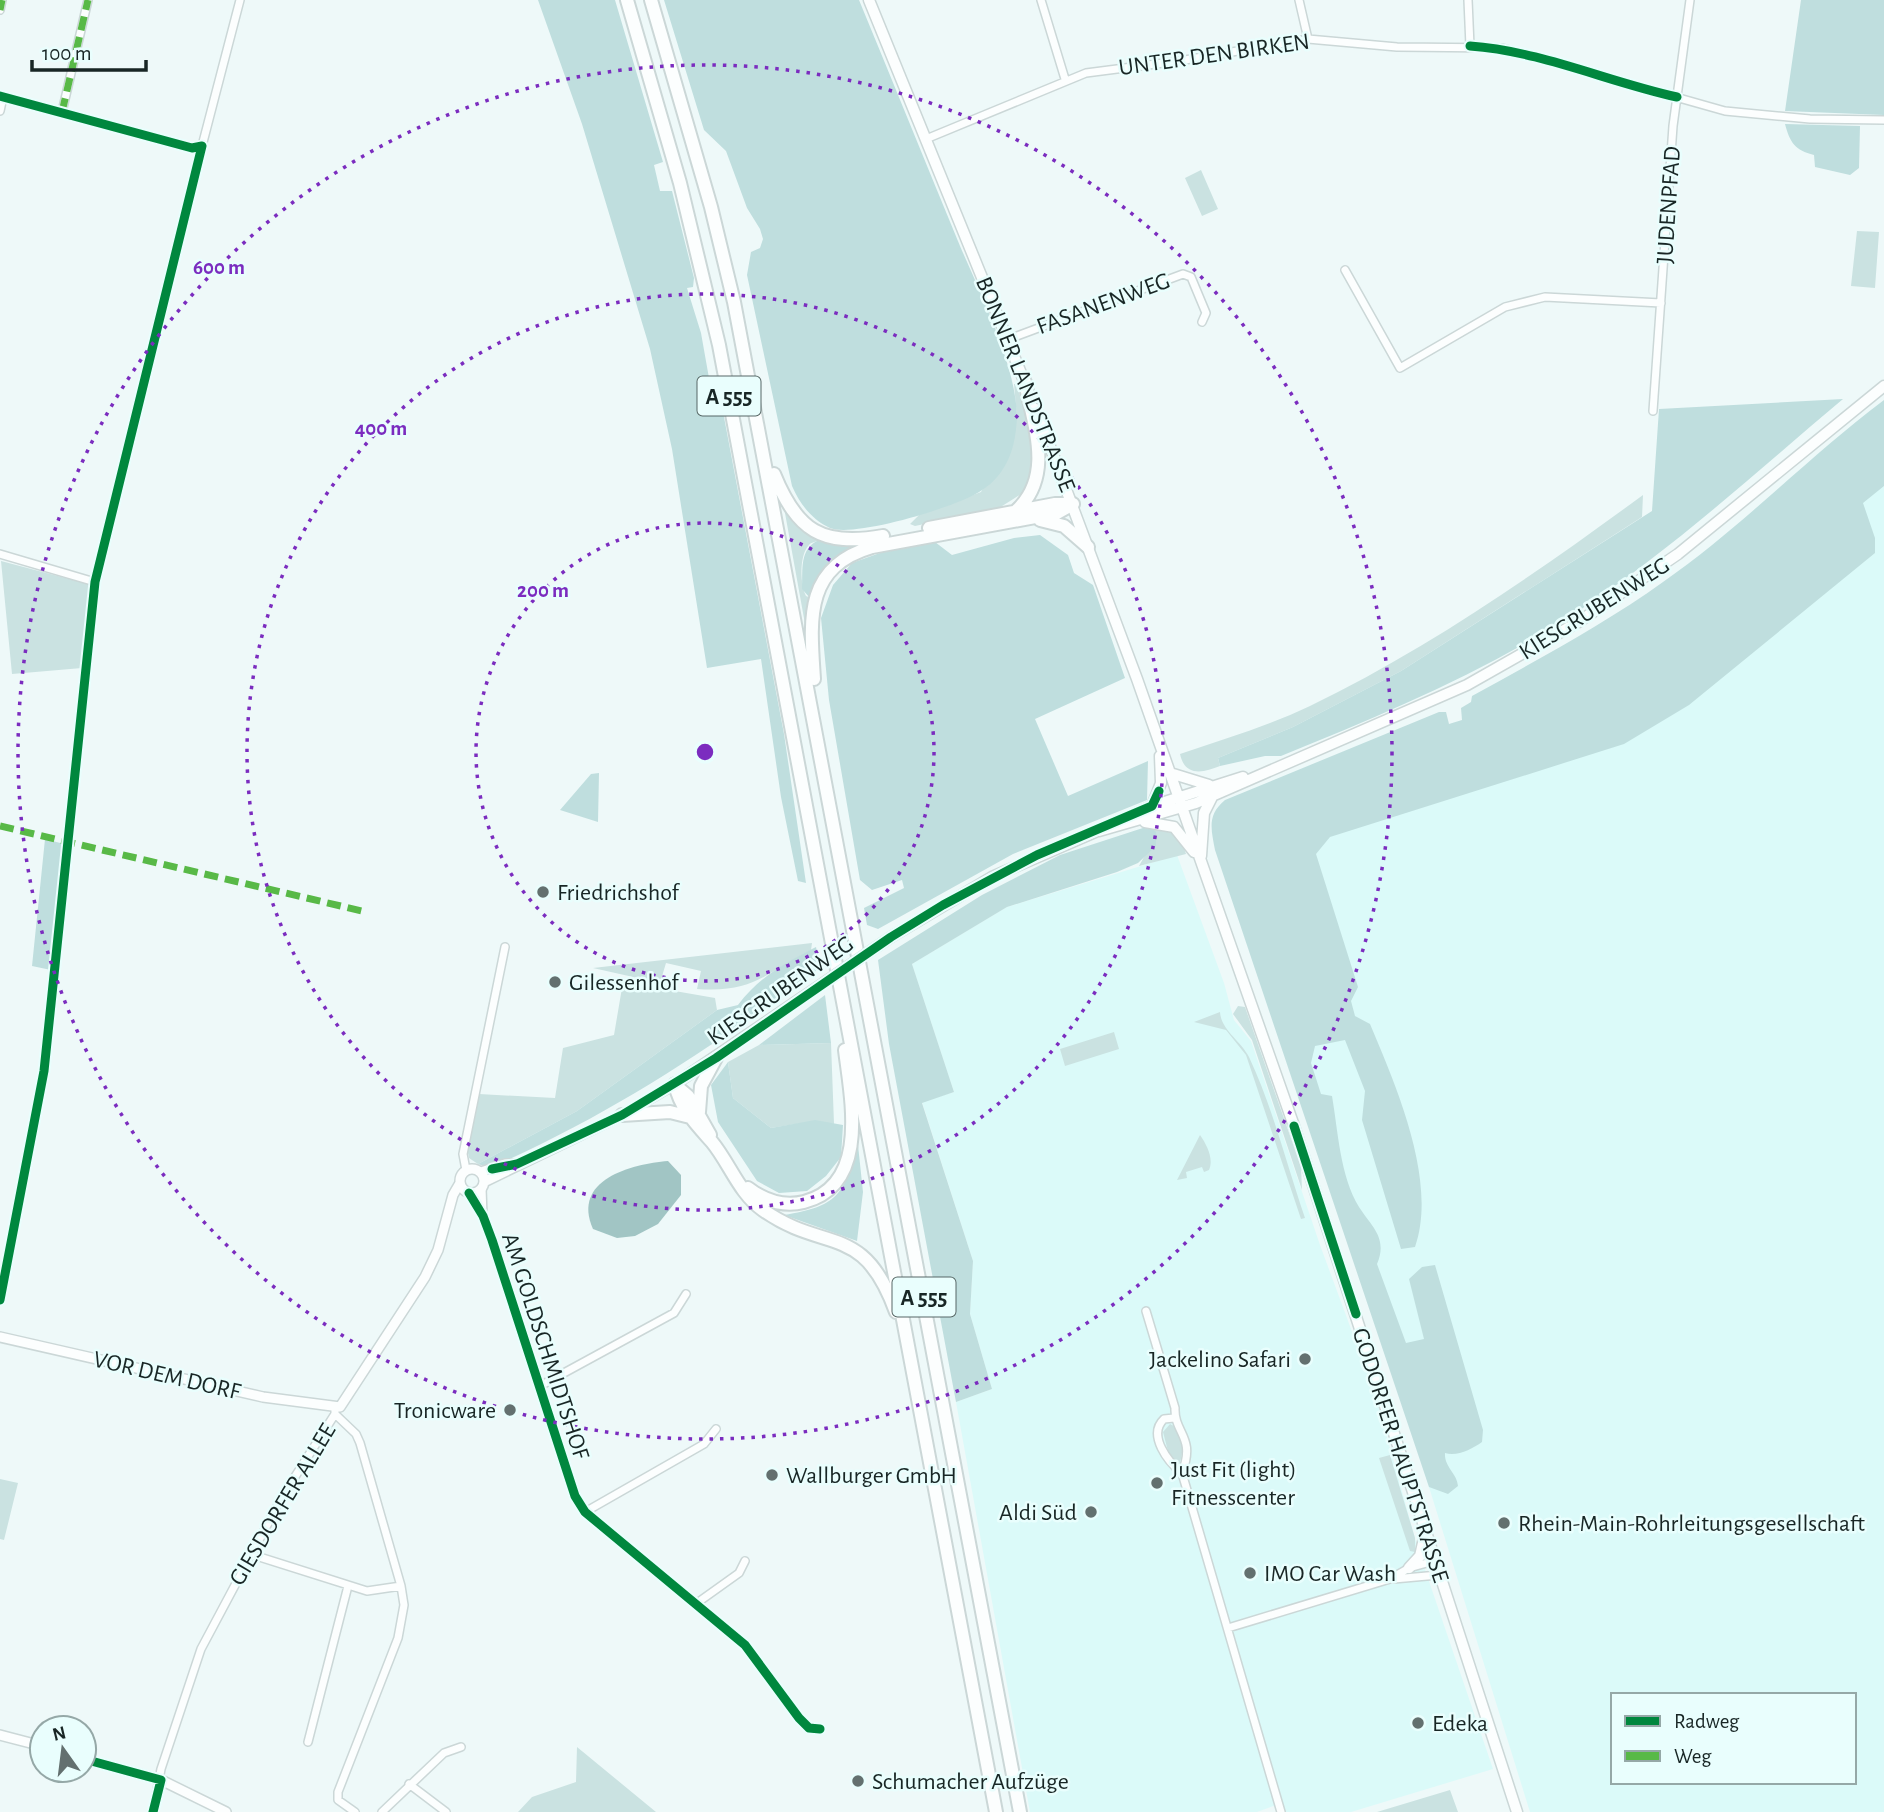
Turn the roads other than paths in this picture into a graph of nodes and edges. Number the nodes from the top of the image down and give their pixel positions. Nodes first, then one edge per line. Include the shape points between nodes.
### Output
1 (2, 0) edge
2 (88, 0) edge
3 (240, 0) edge
4 (626, 0) edge
5 (651, 0) edge
6 (869, 0) edge
7 (1041, 0) edge
8 (1299, 0) edge
9 (1468, 0) edge
10 (1690, 0) edge
11 (0, 10) edge
12 (1308, 39) junction
13 (1470, 46) junction
14 (1065, 79) junction
15 (2, 96) edge
16 (1677, 97) junction
17 (0, 111) edge
18 (62, 112) junction
19 (1884, 120) edge
20 (926, 139) junction
21 (1345, 270) dead end
22 (1661, 303) junction
23 (1202, 322) dead end
24 (1009, 339) junction
25 (1025, 382) junction
26 (1884, 386) edge
27 (1653, 411) dead end
28 (765, 452) junction
29 (1073, 505) junction
30 (1016, 512) junction
31 (1029, 519) junction
32 (1088, 547) junction
33 (0, 554) edge
34 (95, 582) dead end
35 (820, 745) junction
36 (1160, 747) junction
37 (1267, 771) junction
38 (1170, 773) junction
39 (1210, 785) junction
40 (1212, 797) junction
41 (1181, 802) junction
42 (1152, 806) junction
43 (1138, 821) junction
44 (1099, 831) junction
45 (1201, 861) junction
46 (505, 947) dead end
47 (844, 1000) junction
48 (716, 1058) junction
49 (675, 1084) junction
50 (622, 1115) junction
51 (694, 1115) junction
52 (466, 1170) junction
53 (732, 1173) junction
54 (482, 1181) junction
55 (460, 1183) junction
56 (468, 1193) junction
57 (449, 1207) junction
58 (483, 1216) junction
59 (687, 1294) dead end
60 (1147, 1314) dead end
61 (0, 1337) edge
62 (908, 1346) junction
63 (540, 1386) junction
64 (335, 1411) junction
65 (1174, 1418) junction
66 (716, 1429) dead end
67 (1182, 1473) junction
68 (585, 1512) junction
69 (1425, 1534) junction
70 (250, 1554) junction
71 (745, 1561) dead end
72 (1434, 1562) junction
73 (1409, 1568) junction
74 (1438, 1575) junction
75 (1390, 1579) junction
76 (348, 1586) junction
77 (401, 1586) junction
78 (697, 1603) junction
79 (1228, 1628) junction
80 (820, 1729) dead end
81 (0, 1735) edge
82 (28, 1742) edge
83 (308, 1742) dead end
84 (461, 1747) dead end
85 (98, 1763) edge
86 (161, 1780) junction
87 (409, 1784) junction
88 (153, 1812) edge
89 (226, 1812) edge
90 (355, 1812) edge
91 (382, 1812) edge
92 (446, 1812) edge
93 (996, 1812) edge
94 (1020, 1812) edge
95 (1281, 1812) edge
96 (1516, 1812) edge

1 - 11 street
2 - 18 street
3 - 18 street via 202,146 192,148
4 - 47 highway, A 555 via 680,183 719,345
5 - 28 highway, A 555 via 711,207
6 - 20 main road, BONNER LANDSTRASSE
7 - 14 street
8 - 12 street
9 - 13 street
10 - 16 street, JUDENPFAD
12 - 13 street, UNTER DEN BIRKEN via 1397,47
12 - 14 street, UNTER DEN BIRKEN
13 - 16 street, UNTER DEN BIRKEN via 1511,51
14 - 20 street, UNTER DEN BIRKEN
15 - 17 street
15 - 18 street
16 - 19 street, UNTER DEN BIRKEN via 1751,114
16 - 22 street, JUDENPFAD
20 - 24 main road, BONNER LANDSTRASSE
21 - 22 street via 1400,369 1505,307 1545,297
22 - 27 street, JUDENPFAD
23 - 24 street, FASANENWEG via 1206,313 1191,277 1183,274
24 - 25 main road, BONNER LANDSTRASSE
25 - 29 main road, BONNER LANDSTRASSE
25 - 30 highway via 1040,474 1032,494
26 - 37 main road, KIESGRUBENWEG via 1678,554 1580,621 1468,685
28 - 30 highway via 791,511 823,537 867,539
28 - 35 highway, A 555
29 - 30 highway
29 - 31 highway
29 - 32 main road, BONNER LANDSTRASSE
31 - 32 highway via 1064,526
31 - 35 highway via 872,547 845,558 826,574 816,596 812,626
32 - 36 main road, BONNER LANDSTRASSE
33 - 34 street
35 - 94 highway, A 555
36 - 38 main road, BONNER LANDSTRASSE
36 - 42 main road via 1161,783
37 - 39 main road, KIESGRUBENWEG
37 - 40 main road, KIESGRUBENWEG
38 - 39 main road
38 - 41 main road, BONNER LANDSTRASSE
39 - 41 main road, KIESGRUBENWEG
40 - 41 main road, KIESGRUBENWEG
40 - 45 main road via 1204,813
41 - 42 main road, KIESGRUBENWEG
41 - 43 main road, KIESGRUBENWEG
41 - 45 main road, GODORFER HAUPTSTRASSE
42 - 44 main road, KIESGRUBENWEG
43 - 44 main road, KIESGRUBENWEG
43 - 45 main road, GODORFER HAUPTSTRASSE via 1174,827
44 - 48 main road, KIESGRUBENWEG, bridge via 992,877 891,937
45 - 69 main road, GODORFER HAUPTSTRASSE via 1318,1198
46 - 52 street via 463,1154
47 - 53 highway via 852,1122 848,1158 837,1180 811,1200 780,1203 759,1196
47 - 62 highway, A 555
48 - 49 main road, KIESGRUBENWEG
48 - 51 highway via 701,1086
49 - 50 street, KIESGRUBENWEG
49 - 51 highway
50 - 51 highway
50 - 54 street, KIESGRUBENWEG via 517,1164 505,1164
51 - 53 highway
52 - 54 street
52 - 55 street, GIESDORFER ALLEE
53 - 62 highway via 761,1209 783,1223 861,1254 885,1282
54 - 56 street
54 - 58 street, AM GOLDSCHMIDTSHOF
55 - 56 street
55 - 57 street, GIESDORFER ALLEE
56 - 57 street
56 - 58 street, AM GOLDSCHMIDTSHOF
57 - 64 street, GIESDORFER ALLEE via 425,1278
58 - 63 street, AM GOLDSCHMIDTSHOF
59 - 63 street, AM GOLDSCHMIDTSHOF via 674,1313
60 - 65 street
61 - 64 street, VOR DEM DORF
62 - 93 highway, A 555
63 - 68 street, AM GOLDSCHMIDTSHOF via 575,1496
64 - 70 street, GIESDORFER ALLEE
64 - 77 street via 360,1443
65 - 67 street via 1187,1445
65 - 67 street via 1164,1419 1157,1434 1167,1459
66 - 68 street via 704,1444
67 - 79 street
68 - 78 street
69 - 72 main road, GODORFER HAUPTSTRASSE
69 - 73 main road via 1420,1556
70 - 76 street
70 - 86 street, GIESDORFER ALLEE via 201,1649
71 - 78 street via 739,1573
72 - 73 street
72 - 74 main road, GODORFER HAUPTSTRASSE
73 - 75 street
74 - 75 street
74 - 96 main road, GODORFER HAUPTSTRASSE
75 - 79 street
76 - 77 street via 377,1591
76 - 83 street
77 - 90 street via 404,1605 398,1638 338,1792 338,1800
78 - 80 street via 745,1646 799,1718 809,1728
79 - 95 street
81 - 82 street
84 - 87 street via 444,1753
85 - 86 street
86 - 88 street, GIESDORFER ALLEE
86 - 89 street
87 - 91 street
87 - 92 street

